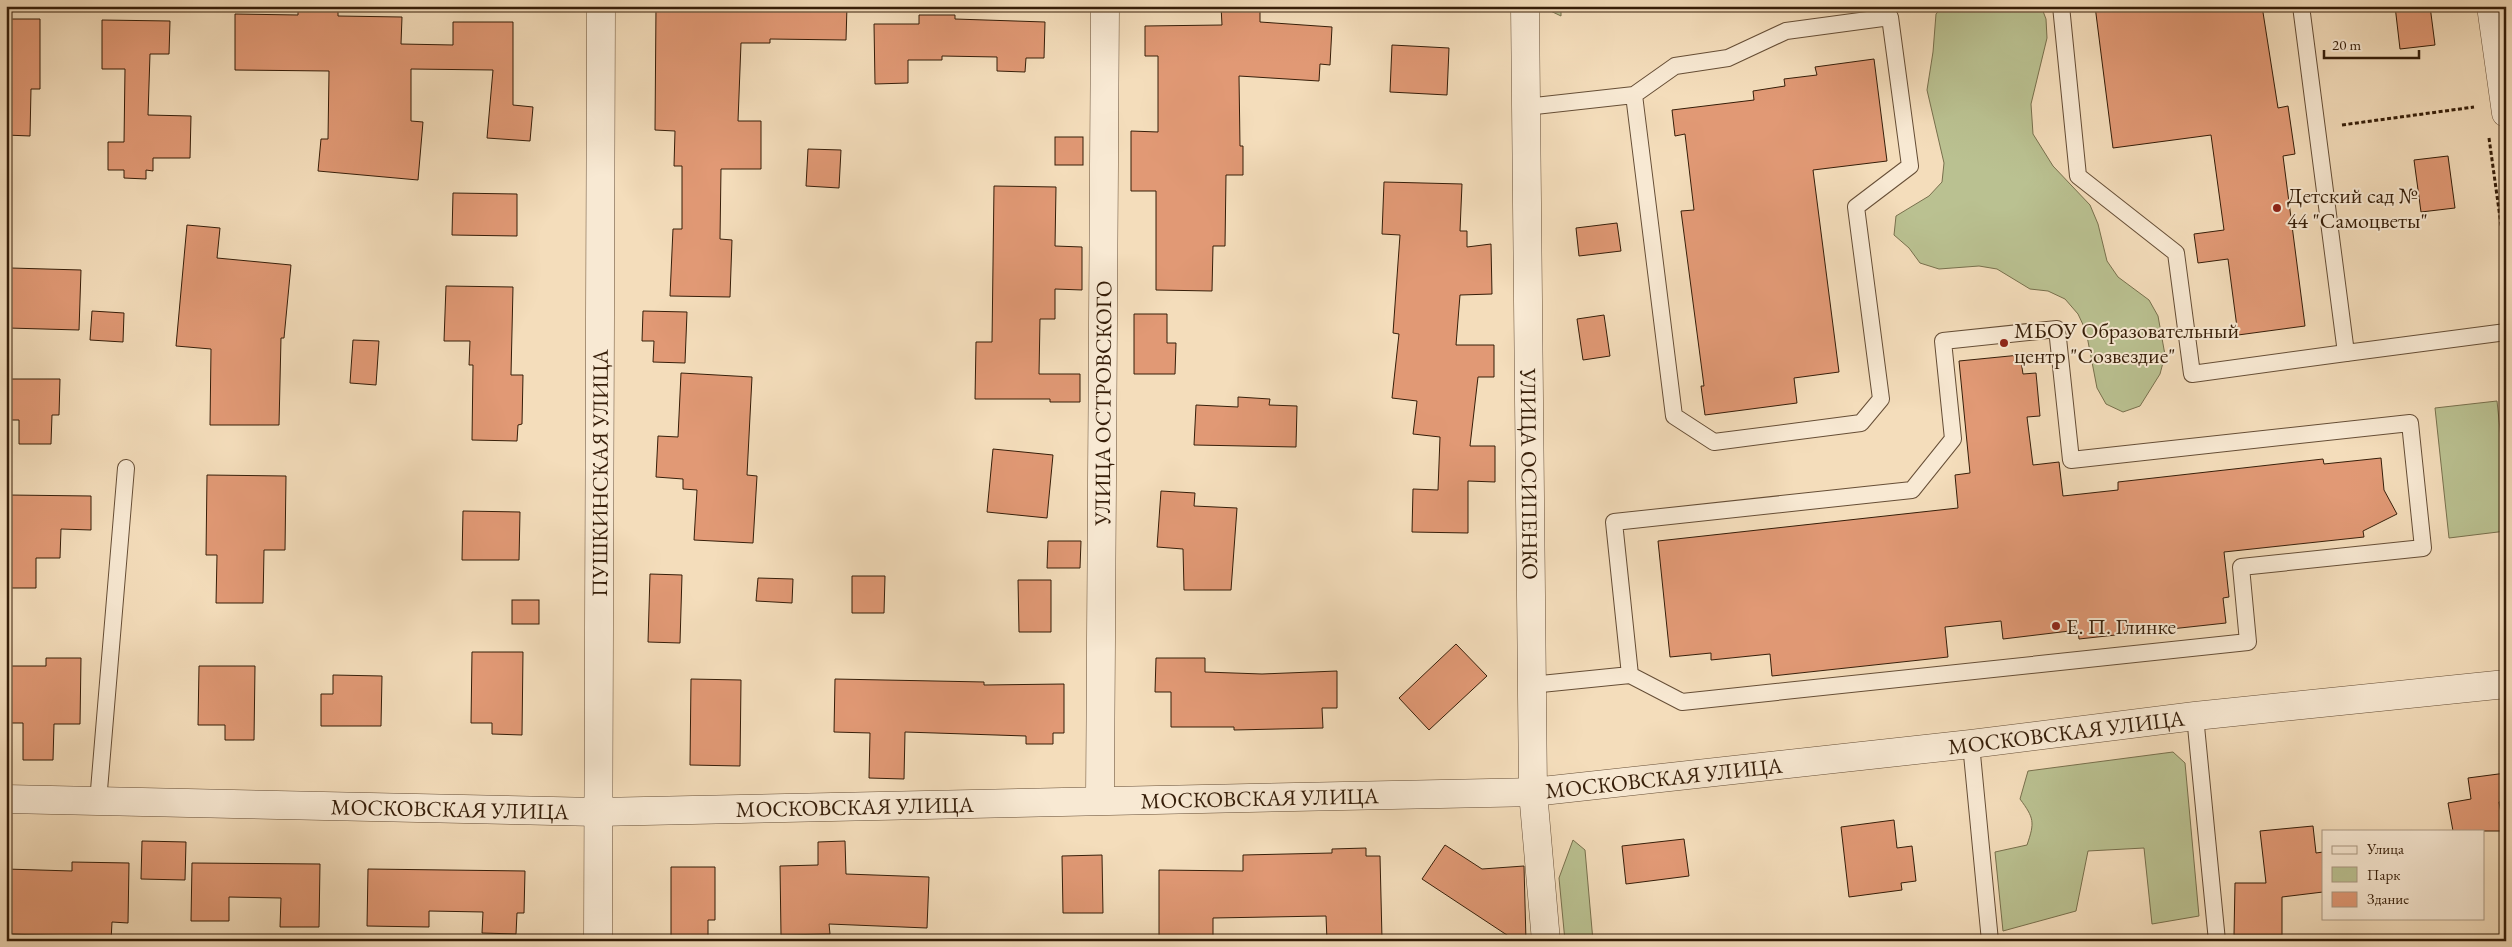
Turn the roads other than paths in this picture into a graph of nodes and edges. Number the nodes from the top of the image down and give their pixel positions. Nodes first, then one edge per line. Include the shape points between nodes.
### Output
1 (601, 6) edge
2 (1105, 6) edge
3 (1525, 6) edge
4 (2061, 6) edge
5 (2301, 6) edge
6 (2491, 6) edge
7 (1634, 95) junction
8 (1526, 107) junction
9 (2506, 113) edge
10 (2506, 332) edge
11 (2346, 353) junction
12 (126, 468) dead end
13 (1630, 675) junction
14 (2506, 684) edge
15 (1531, 685) junction
16 (2195, 716) junction
17 (1972, 744) junction
18 (1533, 792) junction
19 (6, 799) edge
20 (1100, 799) junction
21 (98, 802) junction
22 (597, 812) junction
23 (598, 941) edge
24 (1546, 941) edge
25 (1990, 941) edge
26 (2217, 941) edge

1 - 22 street, ПУШКИНСКАЯ УЛИЦА
2 - 20 street, УЛИЦА ОСТРОВСКОГО
3 - 8 street, УЛИЦА ОСИПЕНКО
4 - 11 lane via 2078,176 2176,253 2192,374
5 - 11 lane
6 - 9 street
7 - 7 lane via 1674,416 1714,442 1861,423 1881,399 1856,207 1910,166 1890,17 1786,31 1728,58 1675,66
7 - 8 lane
8 - 15 street, УЛИЦА ОСИПЕНКО
10 - 11 lane
12 - 21 lane
13 - 13 lane via 1682,702 2248,642 2241,567 2423,548 2410,423 2071,460 2057,329 1943,342 1953,439 1912,490 1614,522
13 - 15 lane
14 - 16 street, МОСКОВСКАЯ УЛИЦА
15 - 18 street, УЛИЦА ОСИПЕНКО
16 - 17 street, МОСКОВСКАЯ УЛИЦА
16 - 26 lane
17 - 18 street, МОСКОВСКАЯ УЛИЦА
17 - 25 lane
18 - 20 street, МОСКОВСКАЯ УЛИЦА
18 - 24 street, УЛИЦА ОСИПЕНКО
19 - 21 street, МОСКОВСКАЯ УЛИЦА
20 - 22 street, МОСКОВСКАЯ УЛИЦА
21 - 22 street, МОСКОВСКАЯ УЛИЦА
22 - 23 street, ПУШКИНСКАЯ УЛИЦА

